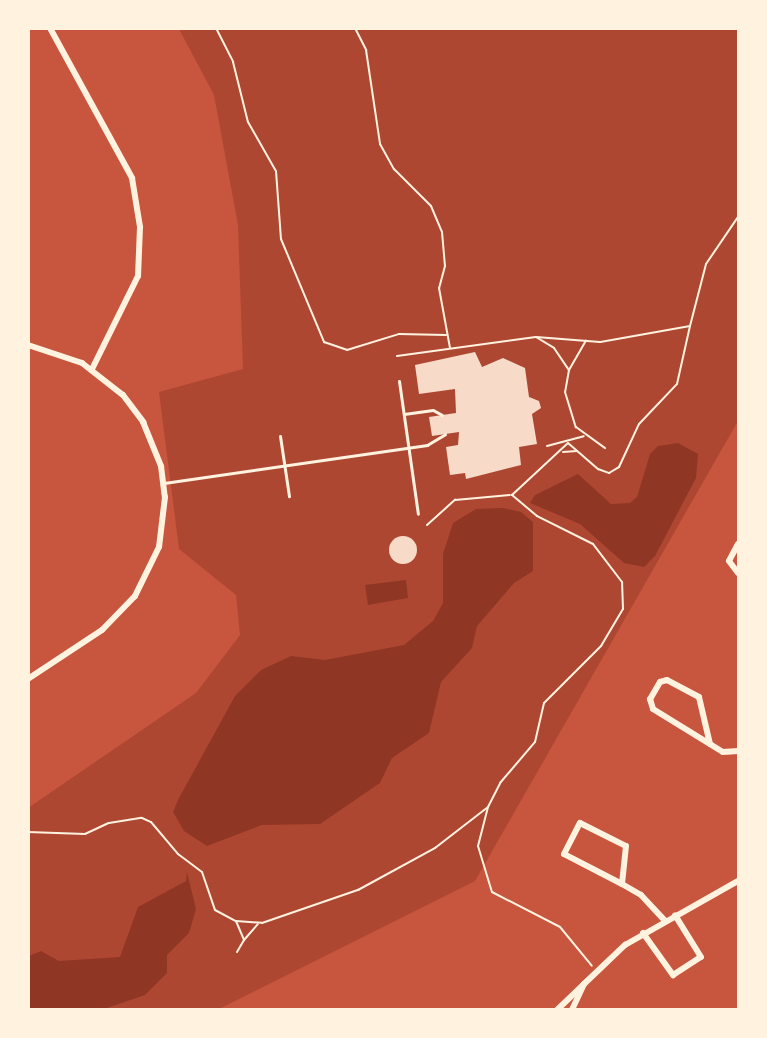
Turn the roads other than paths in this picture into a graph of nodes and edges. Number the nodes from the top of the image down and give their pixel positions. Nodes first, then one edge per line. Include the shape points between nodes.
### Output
1 (50, 28) edge
2 (28, 345) edge
3 (92, 369) junction
4 (399, 381) dead end
5 (404, 414) junction
6 (442, 415) dead end
7 (445, 434) dead end
8 (280, 436) dead end
9 (409, 447) junction
10 (284, 466) junction
11 (164, 483) junction
12 (289, 496) dead end
13 (418, 514) dead end
14 (738, 544) edge
15 (738, 573) edge
16 (28, 679) edge
17 (710, 744) junction
18 (738, 751) edge
19 (738, 881) edge
20 (622, 884) junction
21 (675, 915) junction
22 (664, 920) junction
23 (644, 933) junction
24 (584, 984) junction
25 (557, 1010) edge
26 (572, 1010) edge

1 - 3 street via 132,178 140,227 138,276
2 - 3 street
3 - 11 street via 143,422
4 - 5 lane
5 - 6 lane via 432,410
5 - 9 lane
7 - 9 lane via 437,442
8 - 10 lane
9 - 10 lane
9 - 13 lane
10 - 11 lane
10 - 12 lane
11 - 16 street via 162,534 141,588 109,624
14 - 15 street via 729,561
17 - 17 street via 653,709 650,699 660,682 667,680 699,697
17 - 18 street via 723,752
19 - 21 street
20 - 20 street via 626,846 580,823 564,854
20 - 22 street via 641,895
21 - 22 street
21 - 23 street via 700,957 673,975
22 - 23 street
23 - 24 street
24 - 25 street
24 - 26 street

